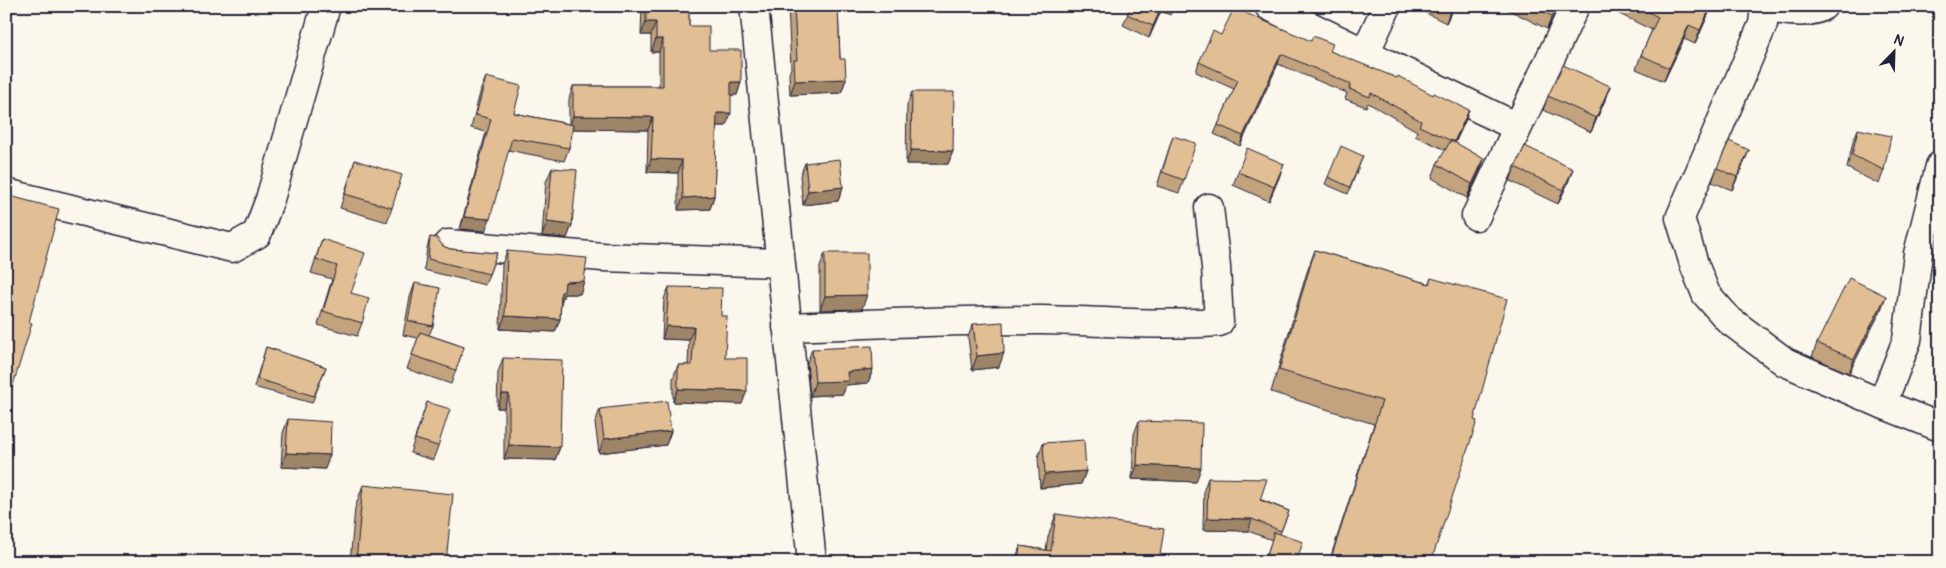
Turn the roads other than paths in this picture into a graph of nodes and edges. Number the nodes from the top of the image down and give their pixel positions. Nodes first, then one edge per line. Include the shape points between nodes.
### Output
1 (326, 6) edge
2 (754, 6) edge
3 (1269, 6) edge
4 (1387, 6) edge
5 (1575, 6) edge
6 (1823, 6) edge
7 (1765, 7) edge
8 (1365, 53) junction
9 (1517, 127) junction
10 (1940, 166) edge
11 (6, 193) edge
12 (1209, 208) dead end
13 (1476, 216) dead end
14 (448, 244) dead end
15 (1929, 260) edge
16 (780, 263) junction
17 (787, 327) junction
18 (1882, 404) junction
19 (1940, 427) edge
20 (812, 562) edge

1 - 11 street via 257,234 232,248
2 - 16 street
3 - 8 street
4 - 8 street
5 - 9 street
6 - 7 street via 1816,10 1797,11
7 - 18 street via 1763,24 1680,218 1706,294 1729,320 1786,362
8 - 9 street
9 - 13 street
10 - 15 street
12 - 17 street via 1218,322 1177,325 1000,320
14 - 16 street via 602,257
15 - 18 street via 1907,340
16 - 17 street
17 - 20 street
18 - 19 street

